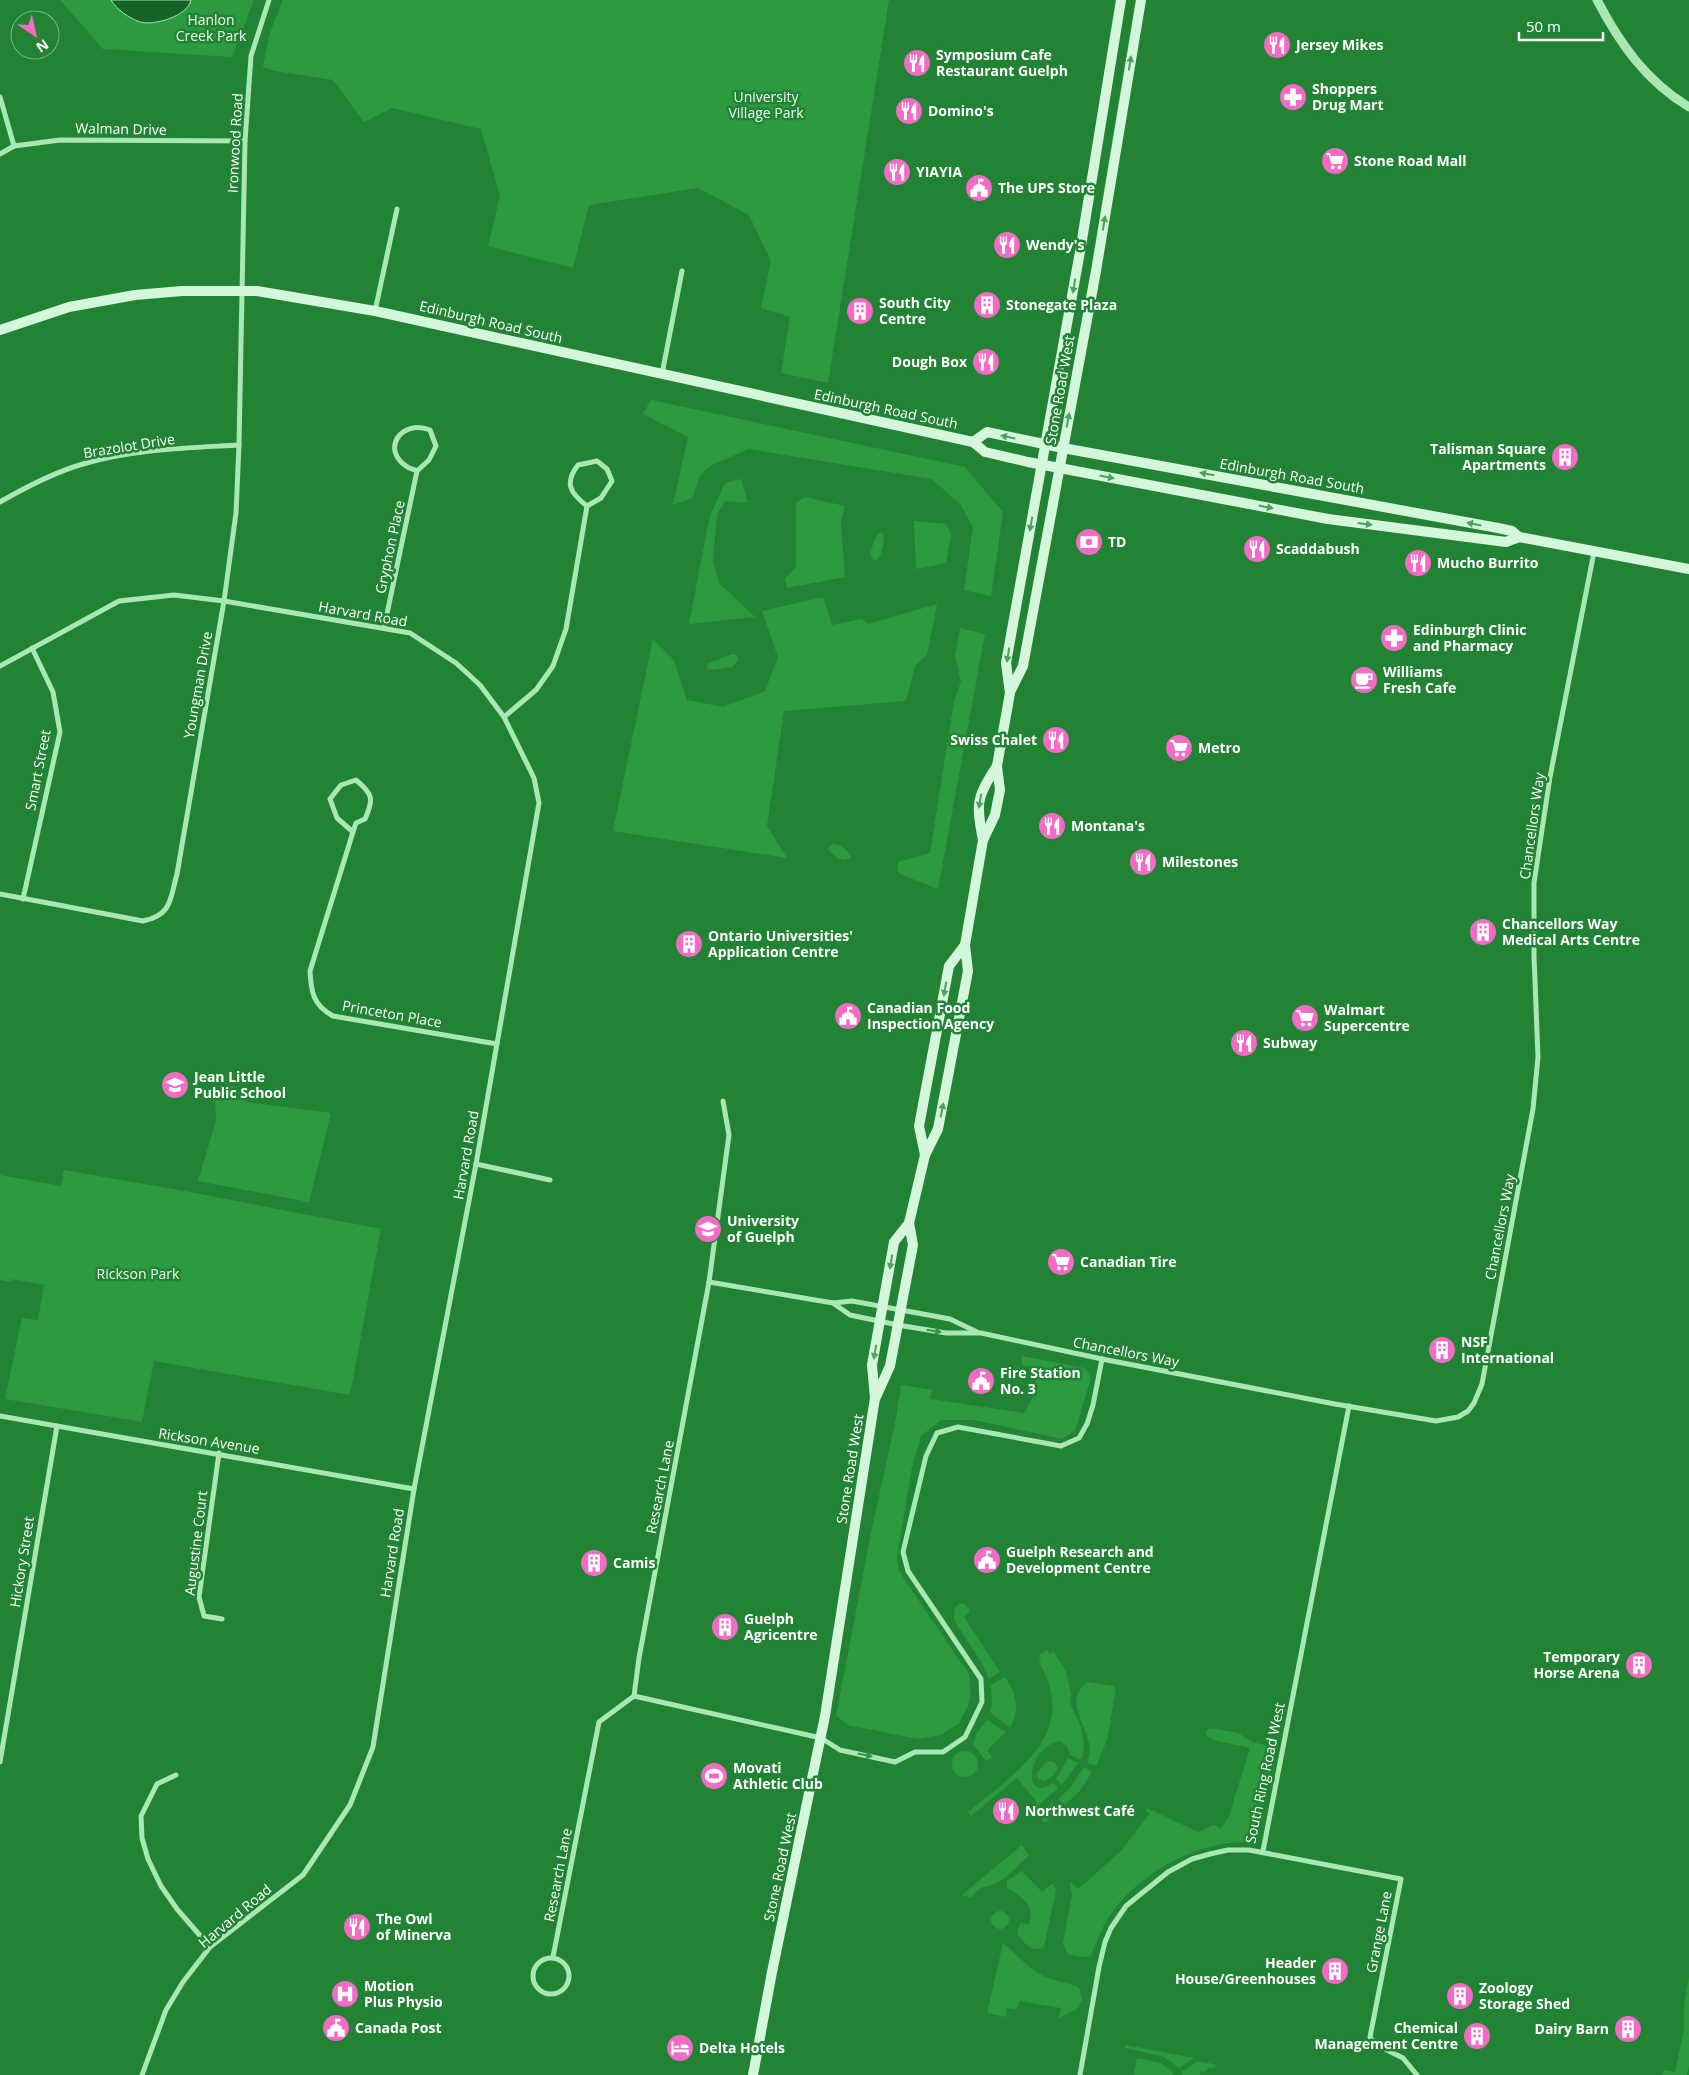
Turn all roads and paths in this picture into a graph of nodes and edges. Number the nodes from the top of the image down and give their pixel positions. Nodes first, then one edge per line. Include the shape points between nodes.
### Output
1 (269, 0) edge
2 (1121, 0) edge
3 (1141, 0) edge
4 (1597, 0) edge
5 (0, 97) edge
6 (1689, 107) edge
7 (245, 141) junction
8 (14, 146) junction
9 (0, 154) edge
10 (397, 209) dead end
11 (1081, 246) junction
12 (682, 271) dead end
13 (1096, 271) junction
14 (241, 290) junction
15 (375, 310) junction
16 (0, 330) edge
17 (662, 374) junction
18 (973, 442) junction
19 (239, 445) junction
20 (1046, 445) junction
21 (1063, 448) junction
22 (1042, 464) junction
23 (1060, 468) junction
24 (417, 471) junction
25 (0, 502) edge
26 (587, 506) junction
27 (1519, 537) junction
28 (1594, 552) junction
29 (1689, 569) edge
30 (224, 601) junction
31 (384, 628) junction
32 (32, 648) junction
33 (0, 666) edge
34 (1010, 693) junction
35 (504, 717) junction
36 (997, 766) junction
37 (353, 832) junction
38 (982, 840) junction
39 (0, 894) edge
40 (23, 899) junction
41 (965, 945) junction
42 (497, 1044) junction
43 (723, 1101) dead end
44 (925, 1155) junction
45 (476, 1164) junction
46 (550, 1180) dead end
47 (909, 1223) junction
48 (709, 1282) junction
49 (833, 1303) junction
50 (892, 1308) junction
51 (889, 1323) junction
52 (980, 1333) junction
53 (1102, 1359) junction
54 (875, 1398) junction
55 (1348, 1406) junction
56 (0, 1416) edge
57 (57, 1426) junction
58 (219, 1454) junction
59 (414, 1489) junction
60 (222, 1619) dead end
61 (634, 1696) junction
62 (820, 1738) junction
63 (0, 1762) edge
64 (176, 1775) dead end
65 (1263, 1852) junction
66 (210, 1947) junction
67 (553, 1958) junction
68 (142, 2075) edge
69 (753, 2075) edge
70 (1080, 2075) edge
71 (1417, 2075) edge

1 - 7 street, Ironwood Road via 251,56
2 - 11 main road, Stone Road West
13 -> 3 main road, Stone Road West
4 - 6 street via 1619,40 1639,66 1664,90
5 - 8 street
7 - 8 street, Walman Drive via 60,140
7 - 14 street, Ironwood Road
8 - 9 street, Walman Drive
10 - 15 street
11 - 13 main road
11 -> 20 main road, Stone Road West
12 - 17 street
21 -> 13 main road, Stone Road West
14 - 15 main road, Edinburgh Road South
14 - 16 main road, Edinburgh Road South via 135,295 68,307
14 - 19 street, Youngman Drive
15 - 17 main road, Edinburgh Road South
17 - 18 main road, Edinburgh Road South
20 -> 18 main road, Edinburgh Road South via 987,432
18 - 22 main road, Edinburgh Road South via 985,452
19 - 25 street, Brazolot Drive via 154,450 83,464 26,487
19 - 30 street, Youngman Drive via 236,513
20 - 21 main road, Edinburgh Road South
20 - 22 main road, Stone Road West
21 - 23 main road, Stone Road West
27 -> 21 main road, Edinburgh Road South via 1512,531 1498,528
22 - 23 main road, Edinburgh Road South
22 -> 34 main road, Stone Road West via 1006,663
23 -> 27 main road, Edinburgh Road South via 1328,519 1506,542
23 - 34 main road, Stone Road West via 1023,666
24 - 24 street, Gryphon Place via 406,466 394,446 398,435 420,426 430,430 436,446 429,460
24 - 31 street, Gryphon Place
26 - 26 street via 576,498 570,486 571,474 578,465 597,461 607,469 612,481 601,498
26 - 35 street via 566,629 553,666 536,690
27 - 28 main road, Edinburgh Road South
28 - 29 main road, Edinburgh Road South
28 - 55 street, Chancellors Way via 1550,776 1534,883 1538,1057 1533,1109 1482,1384 1468,1411 1448,1420 1436,1421
30 - 31 street, Harvard Road
30 - 32 street, Harvard Road via 174,595 119,601
30 - 40 street, Youngman Drive via 177,874 168,908 160,915 143,921
31 - 35 street, Harvard Road via 410,633 456,663 480,685
32 - 33 street, Harvard Road
32 - 40 street, Smart Street via 53,692 60,732
34 - 36 main road, Stone Road West
35 - 42 street, Harvard Road via 534,778 539,803
36 - 38 main road, Stone Road West via 1000,790 995,815
36 -> 38 main road, Stone Road West via 982,788 978,813
37 - 37 street, Princeton Place via 337,818 330,799 341,784 356,780 368,790 372,804 365,819 356,823
37 - 42 street, Princeton Place via 310,971 310,990 321,1010 333,1016
38 - 41 main road, Stone Road West
39 - 40 street, Youngman Drive
44 -> 41 main road, Stone Road West via 938,1129 968,971
41 -> 44 main road, Stone Road West via 949,966 919,1126
42 - 45 street, Harvard Road
43 - 48 street, Research Lane via 729,1135
44 - 47 main road, Stone Road West
45 - 46 street
45 - 59 street, Harvard Road
47 - 50 main road, Stone Road West via 913,1246
47 -> 50 main road, Stone Road West via 894,1242
48 - 49 street
48 - 61 street, Research Lane
49 - 50 street via 852,1300
49 - 51 street via 850,1315
50 - 51 main road, Stone Road West
50 - 51 main road, Stone Road West
50 - 52 street, Chancellors Way via 950,1320
51 -> 52 street, Chancellors Way via 946,1333
51 - 54 main road, Stone Road West via 890,1366
51 -> 54 main road, Stone Road West via 872,1365
52 - 53 street, Chancellors Way
53 - 55 street, Chancellors Way
62 -> 53 street via 840,1750 895,1762 915,1752 943,1752 965,1737 982,1702 981,1679 908,1571 903,1552 926,1456 937,1433 958,1427 1061,1446 1078,1438 1093,1405
54 - 62 main road, Stone Road West
55 - 65 street, South Ring Road West
56 - 57 street, Rickson Avenue
57 - 58 street, Rickson Avenue
57 - 63 street, Hickory Street
58 - 59 street, Rickson Avenue
58 - 60 street, Augustine Court via 199,1597 204,1616
59 - 66 street, Harvard Road via 373,1747 350,1805 303,1876
61 - 62 street
61 - 67 street, Research Lane via 599,1722
62 - 69 main road, Stone Road West
64 - 66 street via 156,1784 141,1816 142,1838 161,1886
65 - 70 street, South Ring Road West via 1228,1850 1192,1860 1162,1876 1123,1909 1105,1942
65 - 71 street, Grange Lane via 1400,1879 1370,2037 1375,2044 1403,2058
66 - 68 street, Harvard Road via 166,2010
67 - 67 street via 538,1963 533,1974 540,1990 551,1994 563,1990 569,1977 565,1963

